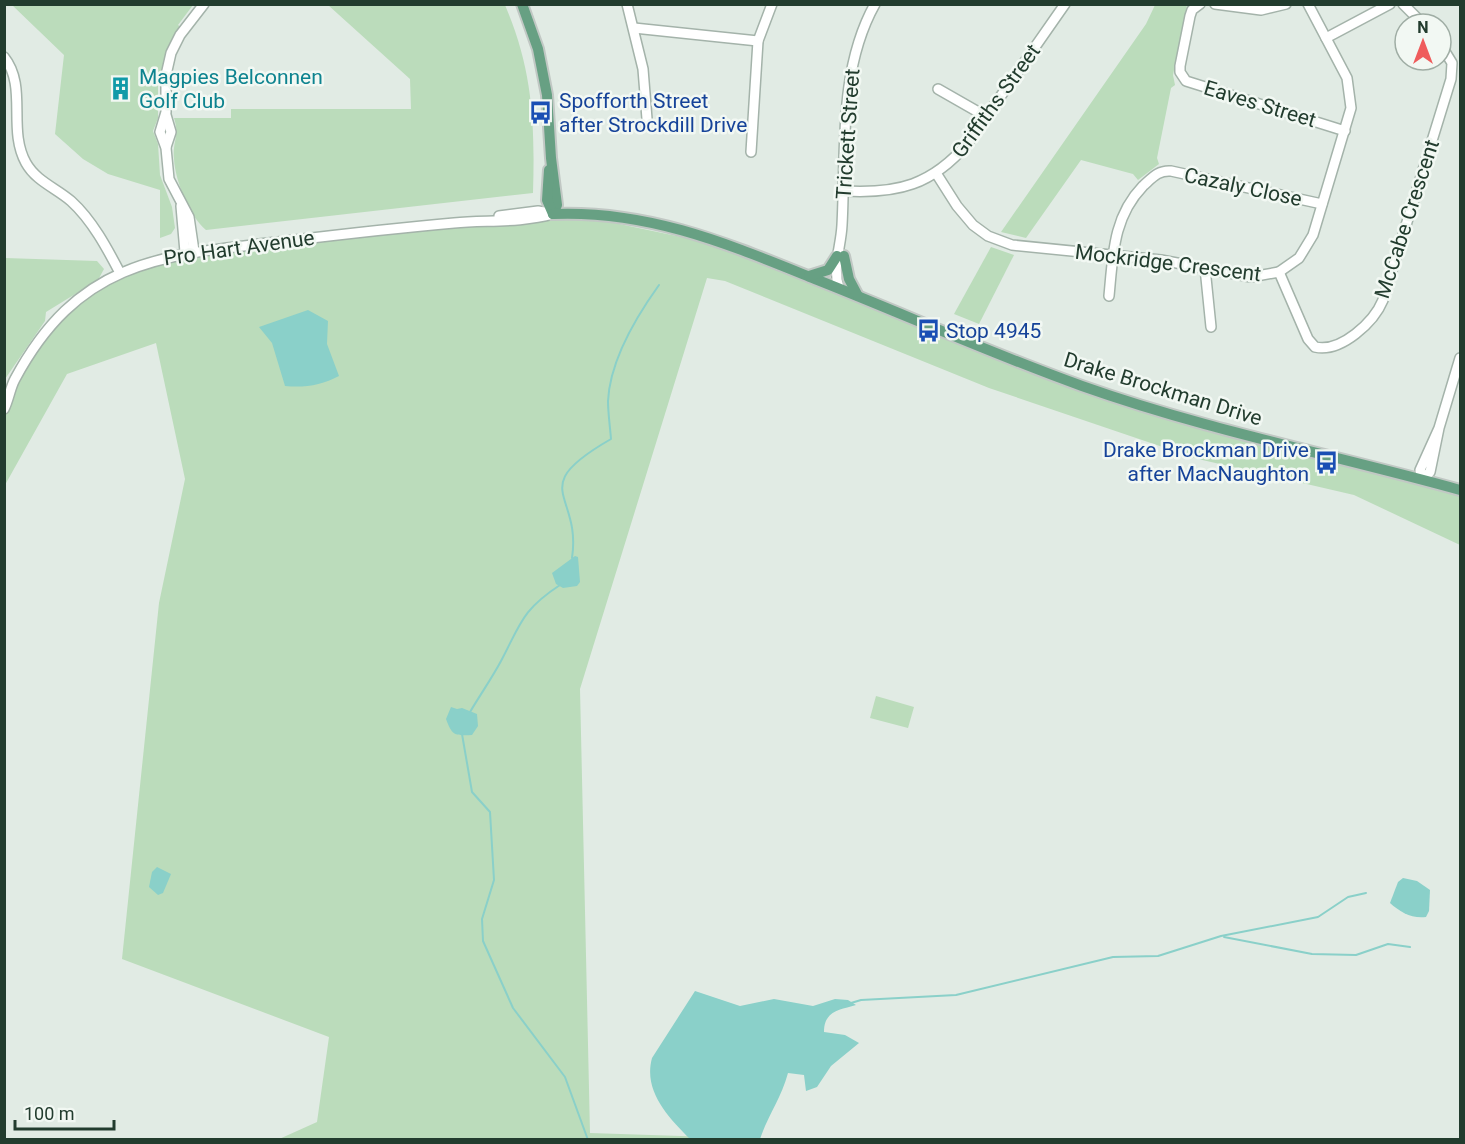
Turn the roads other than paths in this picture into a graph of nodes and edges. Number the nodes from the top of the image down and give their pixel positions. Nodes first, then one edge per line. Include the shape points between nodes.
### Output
1 (204, 4) edge
2 (522, 4) edge
3 (627, 4) edge
4 (772, 4) edge
5 (875, 4) edge
6 (1065, 4) edge
7 (1200, 4) edge
8 (1215, 4) edge
9 (1286, 4) edge
10 (1308, 4) edge
11 (1390, 4) edge
12 (634, 28) junction
13 (1326, 38) junction
14 (758, 41) junction
15 (4, 57) edge
16 (1451, 72) edge
17 (938, 89) dead end
18 (987, 117) junction
19 (647, 119) dead end
20 (1345, 131) junction
21 (751, 152) dead end
22 (936, 173) junction
23 (844, 191) junction
24 (1322, 204) junction
25 (553, 213) junction
26 (190, 252) junction
27 (1113, 255) junction
28 (841, 256) junction
29 (1205, 268) junction
30 (1279, 272) junction
31 (120, 273) junction
32 (809, 277) junction
33 (839, 288) junction
34 (858, 296) junction
35 (1109, 296) dead end
36 (1211, 327) dead end
37 (1461, 357) edge
38 (14, 381) junction
39 (4, 388) edge
40 (4, 409) edge
41 (1422, 479) junction
42 (1461, 490) edge

1 - 26 street via 180,35 166,75 166,112 171,132 166,148 169,179 189,217
2 - 25 main road via 543,70 550,158 547,193
3 - 12 street
4 - 14 street
5 - 23 street, Trickett Street via 853,59
6 - 18 street, Griffiths Street
7 - 20 street, Eaves Street via 1190,16 1180,66 1186,81
8 - 9 street via 1261,10
10 - 13 street, Mockridge Crescent
11 - 13 street
12 - 14 street
12 - 19 street via 643,69
13 - 20 street, Mockridge Crescent via 1350,90 1351,108
14 - 21 street
15 - 31 street via 15,80 16,133 27,164 41,180 76,206
16 - 30 street, McCabe Crescent via 1383,300 1372,321 1355,335 1328,347 1315,347
17 - 18 street
18 - 22 street, Griffiths Street via 960,153
20 - 24 street, Mockridge Crescent
22 - 23 street, Griffiths Street via 897,189
22 - 27 street, Mockridge Crescent via 966,219 998,241
23 - 28 street, Trickett Street
24 - 27 street, Cazaly Close via 1162,172 1140,190 1123,213
24 - 30 street, Mockridge Crescent via 1307,247 1295,262
25 - 26 street, Pro Hart Avenue
25 - 32 main road, Drake Brockman Drive via 593,214 682,229
26 - 31 street, Pro Hart Avenue via 148,261
27 - 29 street, Mockridge Crescent
27 - 35 street, Cazaly Close
28 - 32 main road via 828,270
28 - 33 street, Trickett Street via 836,278
28 - 34 main road
29 - 30 street, Mockridge Crescent via 1251,277
29 - 36 street
31 - 38 street, Pro Hart Avenue via 87,293 63,314
32 - 33 main road, Drake Brockman Drive
33 - 34 main road, Drake Brockman Drive
34 - 41 main road, Drake Brockman Drive via 1035,368 1148,408 1224,431
37 - 41 street via 1439,428 1420,470
38 - 39 street, Pro Hart Avenue
38 - 40 street, Pro Hart Avenue
41 - 42 main road, Drake Brockman Drive

